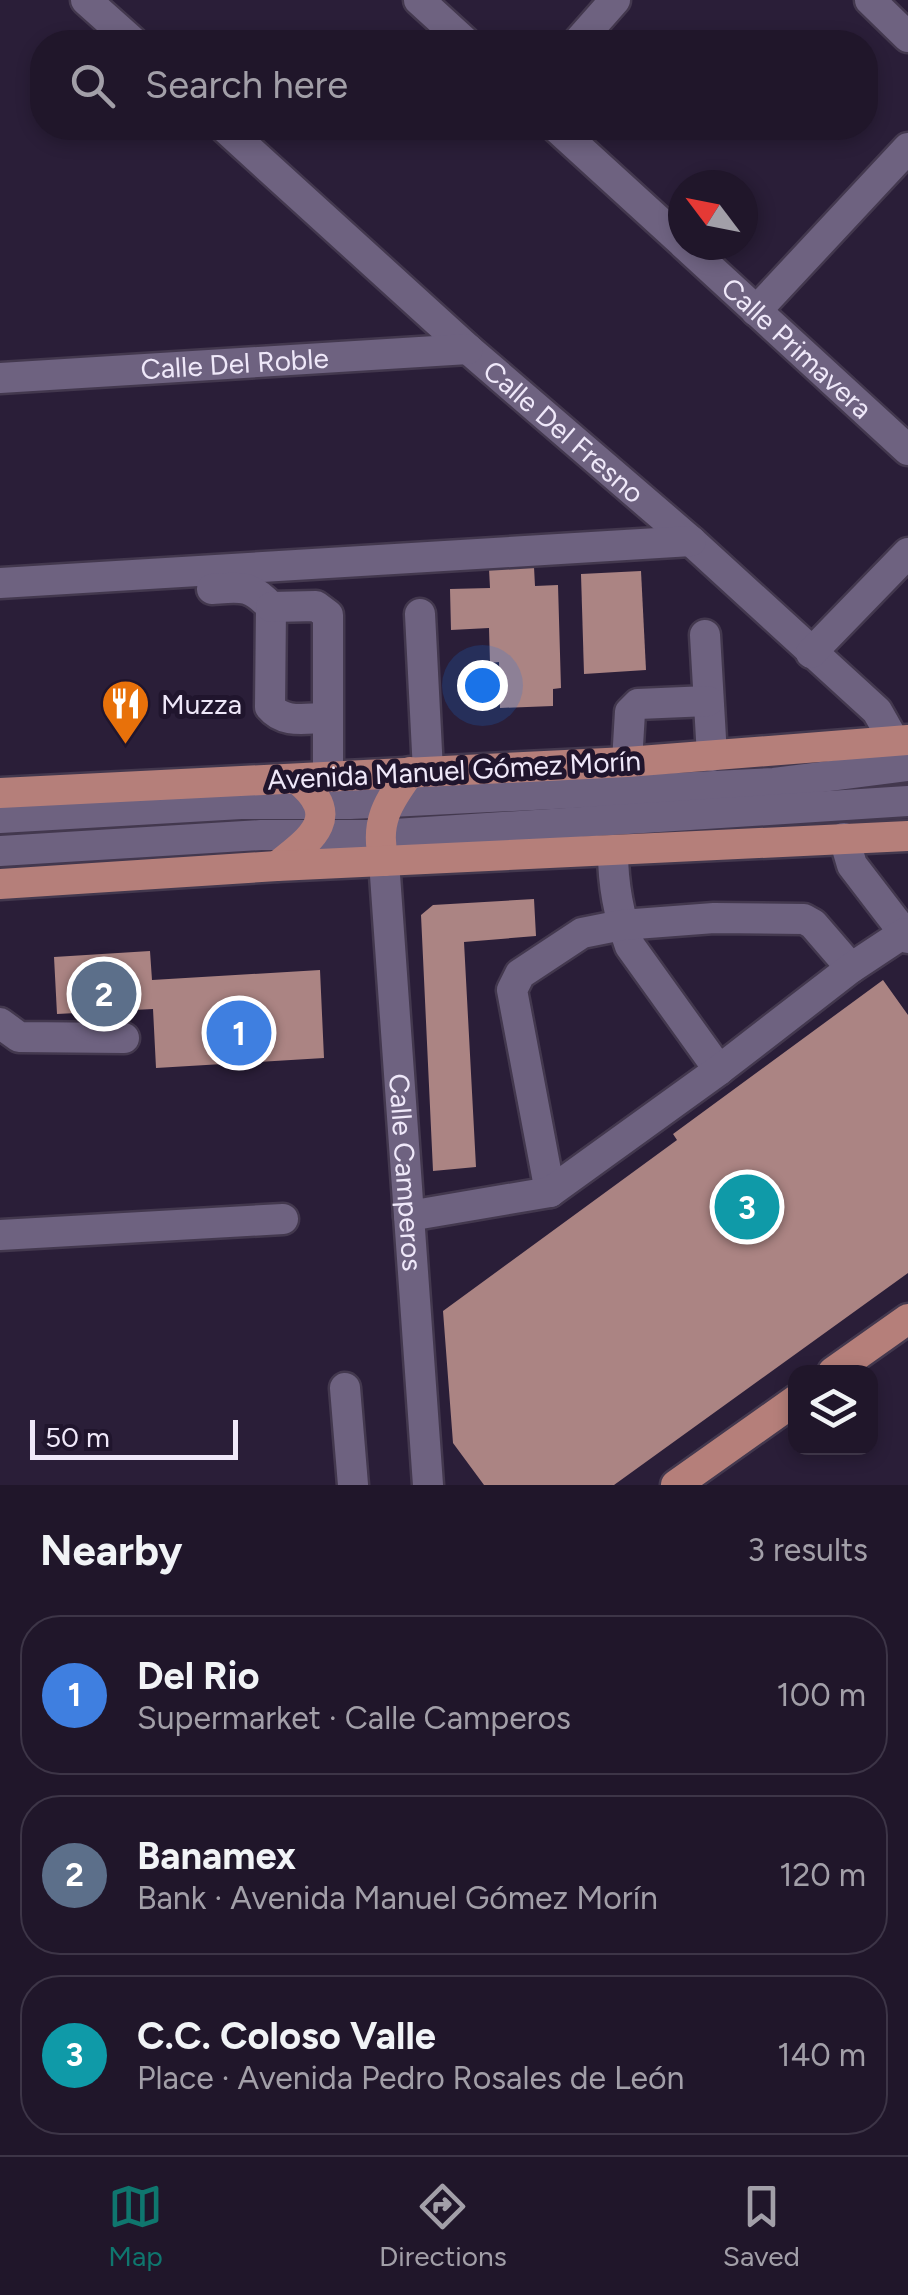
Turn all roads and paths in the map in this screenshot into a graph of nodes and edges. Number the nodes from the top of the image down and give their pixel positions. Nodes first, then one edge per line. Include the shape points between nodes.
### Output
1 (86, 0) edge
2 (419, 0) edge
3 (615, 0) edge
4 (870, 0) edge
5 (120, 30) edge
6 (452, 30) edge
7 (589, 30) edge
8 (908, 37) edge
9 (238, 140) edge
10 (570, 140) edge
11 (908, 148) edge
12 (668, 229) edge
13 (701, 260) edge
14 (756, 310) junction
15 (468, 350) junction
16 (0, 378) edge
17 (908, 450) edge
18 (691, 542) junction
19 (908, 553) edge
20 (0, 583) edge
21 (0, 602) edge
22 (271, 607) junction
23 (420, 614) dead end
24 (705, 635) dead end
25 (811, 653) junction
26 (708, 701) junction
27 (326, 718) junction
28 (903, 749) edge
29 (712, 756) junction
30 (627, 762) junction
31 (419, 771) junction
32 (324, 791) junction
33 (0, 793) edge
34 (908, 801) edge
35 (388, 802) junction
36 (0, 818) edge
37 (312, 835) junction
38 (908, 836) edge
39 (844, 838) junction
40 (382, 848) junction
41 (0, 850) edge
42 (614, 852) junction
43 (277, 866) junction
44 (0, 884) edge
45 (902, 924) edge
46 (622, 925) junction
47 (851, 968) junction
48 (0, 1023) edge
49 (124, 1038) dead end
50 (719, 1070) junction
51 (550, 1192) junction
52 (408, 1216) junction
53 (283, 1220) dead end
54 (0, 1236) edge
55 (904, 1328) edge
56 (845, 1365) edge
57 (345, 1388) dead end
58 (788, 1406) edge
59 (683, 1483) edge
60 (354, 1485) edge
61 (428, 1485) edge

1 - 5 street
2 - 6 street
3 - 7 street
4 - 8 street
9 - 15 street, Calle Del Fresno
10 - 12 street, Calle Primavera
11 - 14 street
13 - 14 street, Calle Primavera
14 - 17 street, Calle Primavera
15 - 16 street, Calle Del Roble
15 - 18 street, Calle Del Fresno
18 - 20 street
18 - 25 street, Calle Del Fresno
19 - 25 street
21 - 22 street via 245,587
22 - 27 street via 270,707 283,718
22 - 27 street via 316,606 328,615
23 - 31 street
24 - 26 street
25 - 28 street, Calle Del Fresno via 878,710
26 - 29 street
26 - 30 street via 638,704 630,712
27 - 32 street
28 - 29 main road, Avenida Manuel Gómez Morín
28 - 35 street via 774,784
29 - 30 main road, Avenida Manuel Gómez Morín
30 - 31 main road, Avenida Manuel Gómez Morín
31 - 32 main road, Avenida Manuel Gómez Morín
31 - 35 main road
32 - 33 main road, Avenida Manuel Gómez Morín via 297,779
32 - 35 street
32 - 36 street via 240,804
32 - 37 main road via 321,823
34 - 40 street
35 - 40 main road via 380,822
37 - 40 street
37 - 41 street
37 - 43 main road
38 - 39 main road
39 - 42 main road
39 - 45 street via 852,865
40 - 42 main road
40 - 43 main road
40 - 52 street, Calle Camperos
42 - 46 street
43 - 44 main road
45 - 47 street
46 - 47 street via 804,919
46 - 50 street via 630,946
46 - 51 street via 582,933 520,974 512,990
47 - 50 street
48 - 49 street via 18,1038
50 - 51 street
51 - 52 street
52 - 61 street, Calle Camperos
53 - 54 street
55 - 56 main road
57 - 60 street
58 - 59 main road

